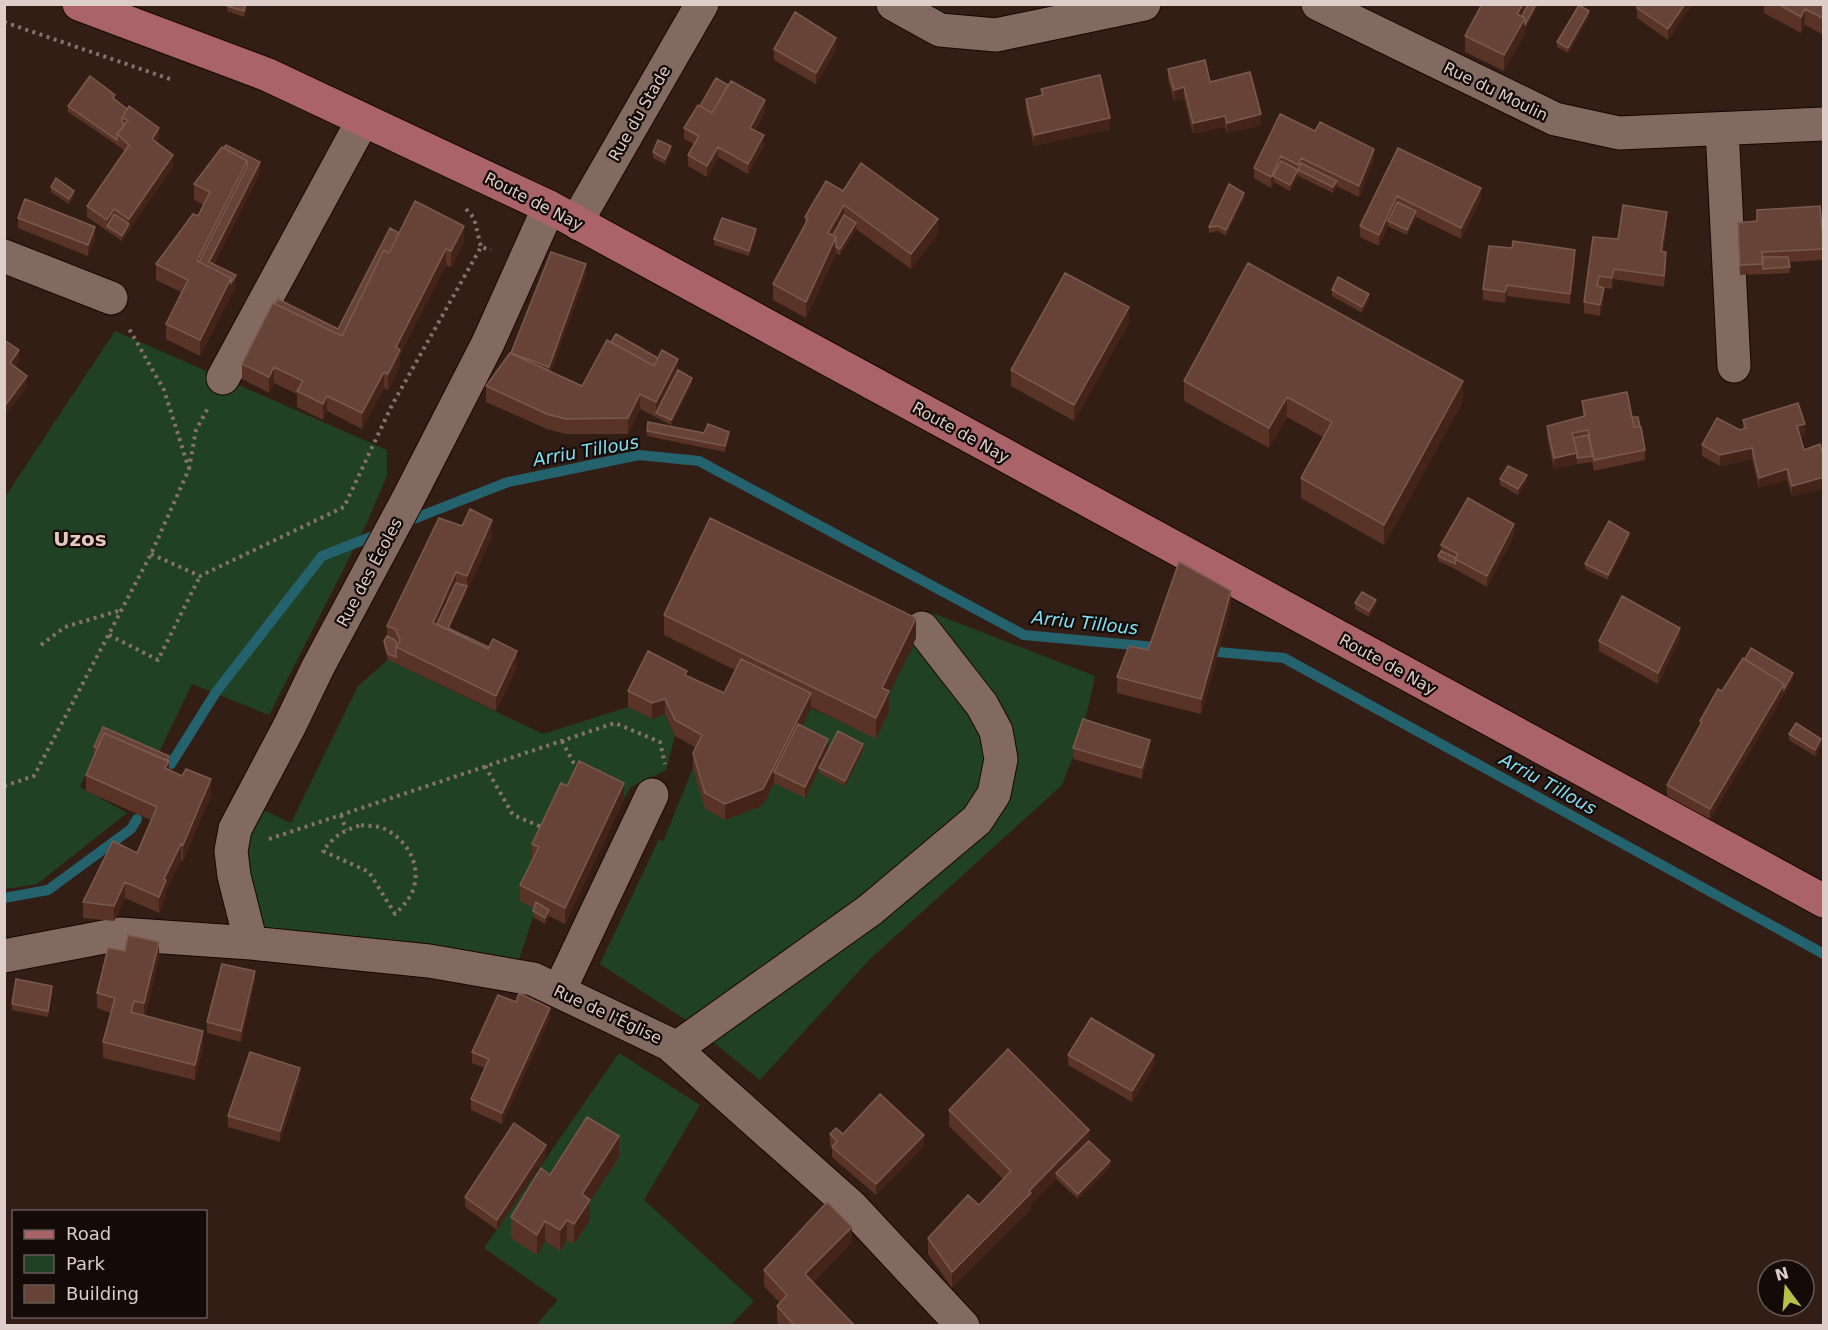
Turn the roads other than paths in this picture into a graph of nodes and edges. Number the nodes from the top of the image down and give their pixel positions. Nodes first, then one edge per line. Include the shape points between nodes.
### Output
1 (79, 4) edge
2 (702, 4) edge
3 (893, 4) edge
4 (1144, 4) edge
5 (1318, 4) edge
6 (363, 120) junction
7 (1824, 124) edge
8 (1722, 129) junction
9 (549, 207) junction
10 (579, 224) junction
11 (4, 256) edge
12 (111, 297) road end
13 (1734, 366) dead end
14 (223, 378) road end
15 (922, 628) dead end
16 (652, 795) road end
17 (1824, 901) edge
18 (251, 943) junction
19 (4, 956) edge
20 (559, 991) junction
21 (675, 1049) junction
22 (963, 1326) edge

1 - 6 main road, Route de Nay via 268,75
2 - 10 street, Rue du Stade via 585,207
3 - 4 street via 940,30 996,34
5 - 8 street, Rue du Moulin via 1555,119 1619,133
6 - 9 main road, Route de Nay
6 - 14 street
7 - 8 street, Rue du Moulin
8 - 13 street
9 - 10 main road, Route de Nay
9 - 18 street, Rue des Écoles via 488,344 235,829 231,851 234,876
10 - 17 main road, Route de Nay
11 - 12 street
15 - 21 street via 982,705 996,731 1001,759 994,794 977,820 870,910
16 - 20 street
18 - 19 street, Rue de l'Église via 120,934
18 - 20 street, Rue de l'Église via 429,961 533,979
20 - 21 street, Rue de l'Église
21 - 22 street, Rue de l'Église via 851,1206

